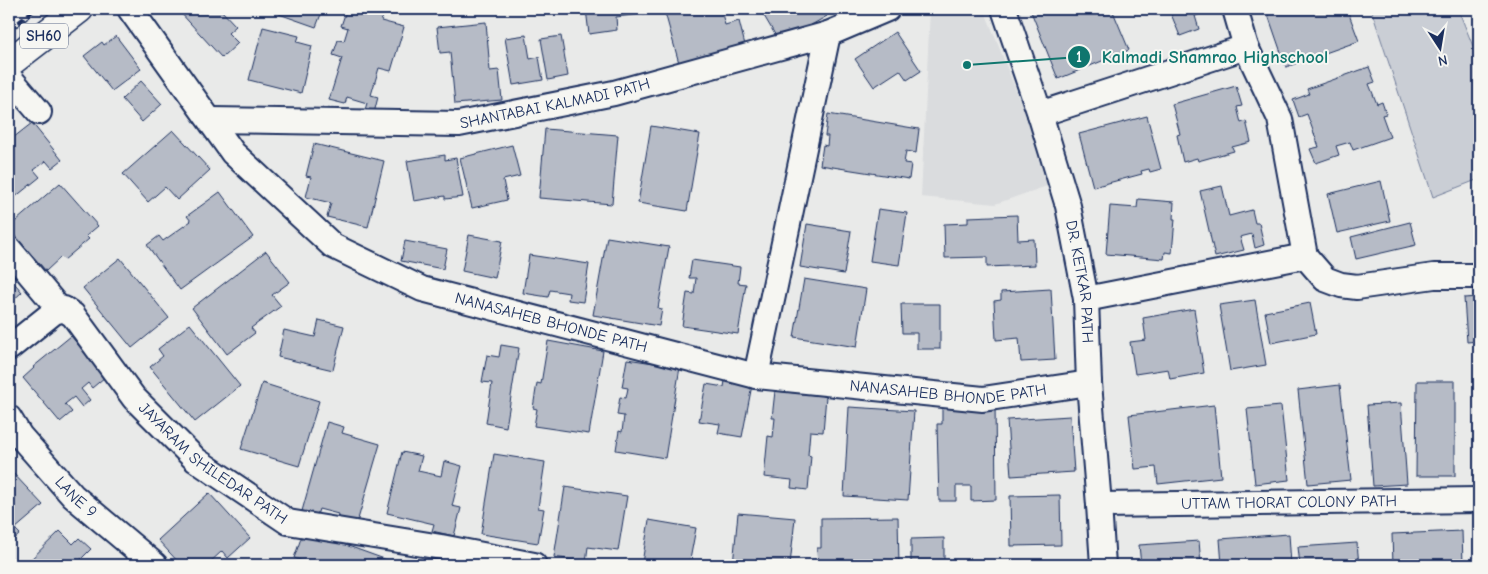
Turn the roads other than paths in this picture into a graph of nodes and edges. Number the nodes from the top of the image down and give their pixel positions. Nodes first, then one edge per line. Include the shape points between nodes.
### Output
1 (16, 9) edge
2 (79, 9) edge
3 (130, 9) edge
4 (887, 9) edge
5 (1004, 9) edge
6 (1235, 9) edge
7 (9, 14) edge
8 (828, 34) junction
9 (1246, 47) junction
10 (9, 63) edge
11 (9, 77) edge
12 (39, 112) dead end
13 (1040, 114) junction
14 (210, 120) junction
15 (9, 248) edge
16 (1305, 256) junction
17 (1479, 276) edge
18 (1086, 299) junction
19 (60, 310) junction
20 (9, 348) edge
21 (756, 376) junction
22 (1089, 383) junction
23 (9, 418) edge
24 (1479, 500) edge
25 (1100, 505) junction
26 (438, 556) edge
27 (154, 565) edge
28 (534, 565) edge
29 (1103, 565) edge

1 - 7 main road, SH60
2 - 10 main road, SH60
3 - 14 street, NANASAHEB BHONDE PATH
4 - 8 street, SHANTABAI KALMADI PATH
5 - 13 street, DR. KETKAR PATH
6 - 9 street
8 - 14 street, SHANTABAI KALMADI PATH via 614,93 459,124
8 - 21 street
9 - 13 street
9 - 16 street via 1280,119
11 - 12 street
13 - 18 street, DR. KETKAR PATH via 1068,206
14 - 21 street, NANASAHEB BHONDE PATH via 233,153 333,246 422,288
15 - 19 street, JAYARAM SHILEDAR PATH
16 - 17 street via 1325,278 1356,287 1434,276
16 - 18 street
18 - 22 street, DR. KETKAR PATH
19 - 20 street
19 - 26 street, JAYARAM SHILEDAR PATH via 73,315 134,398 196,460 288,522
21 - 22 street, NANASAHEB BHONDE PATH via 983,399
22 - 25 street, DR. KETKAR PATH
23 - 27 street, LANE 9 via 20,436 73,496
24 - 25 street, UTTAM THORAT COLONY PATH
25 - 29 street, DR. KETKAR PATH
26 - 28 street, JAYARAM SHILEDAR PATH

